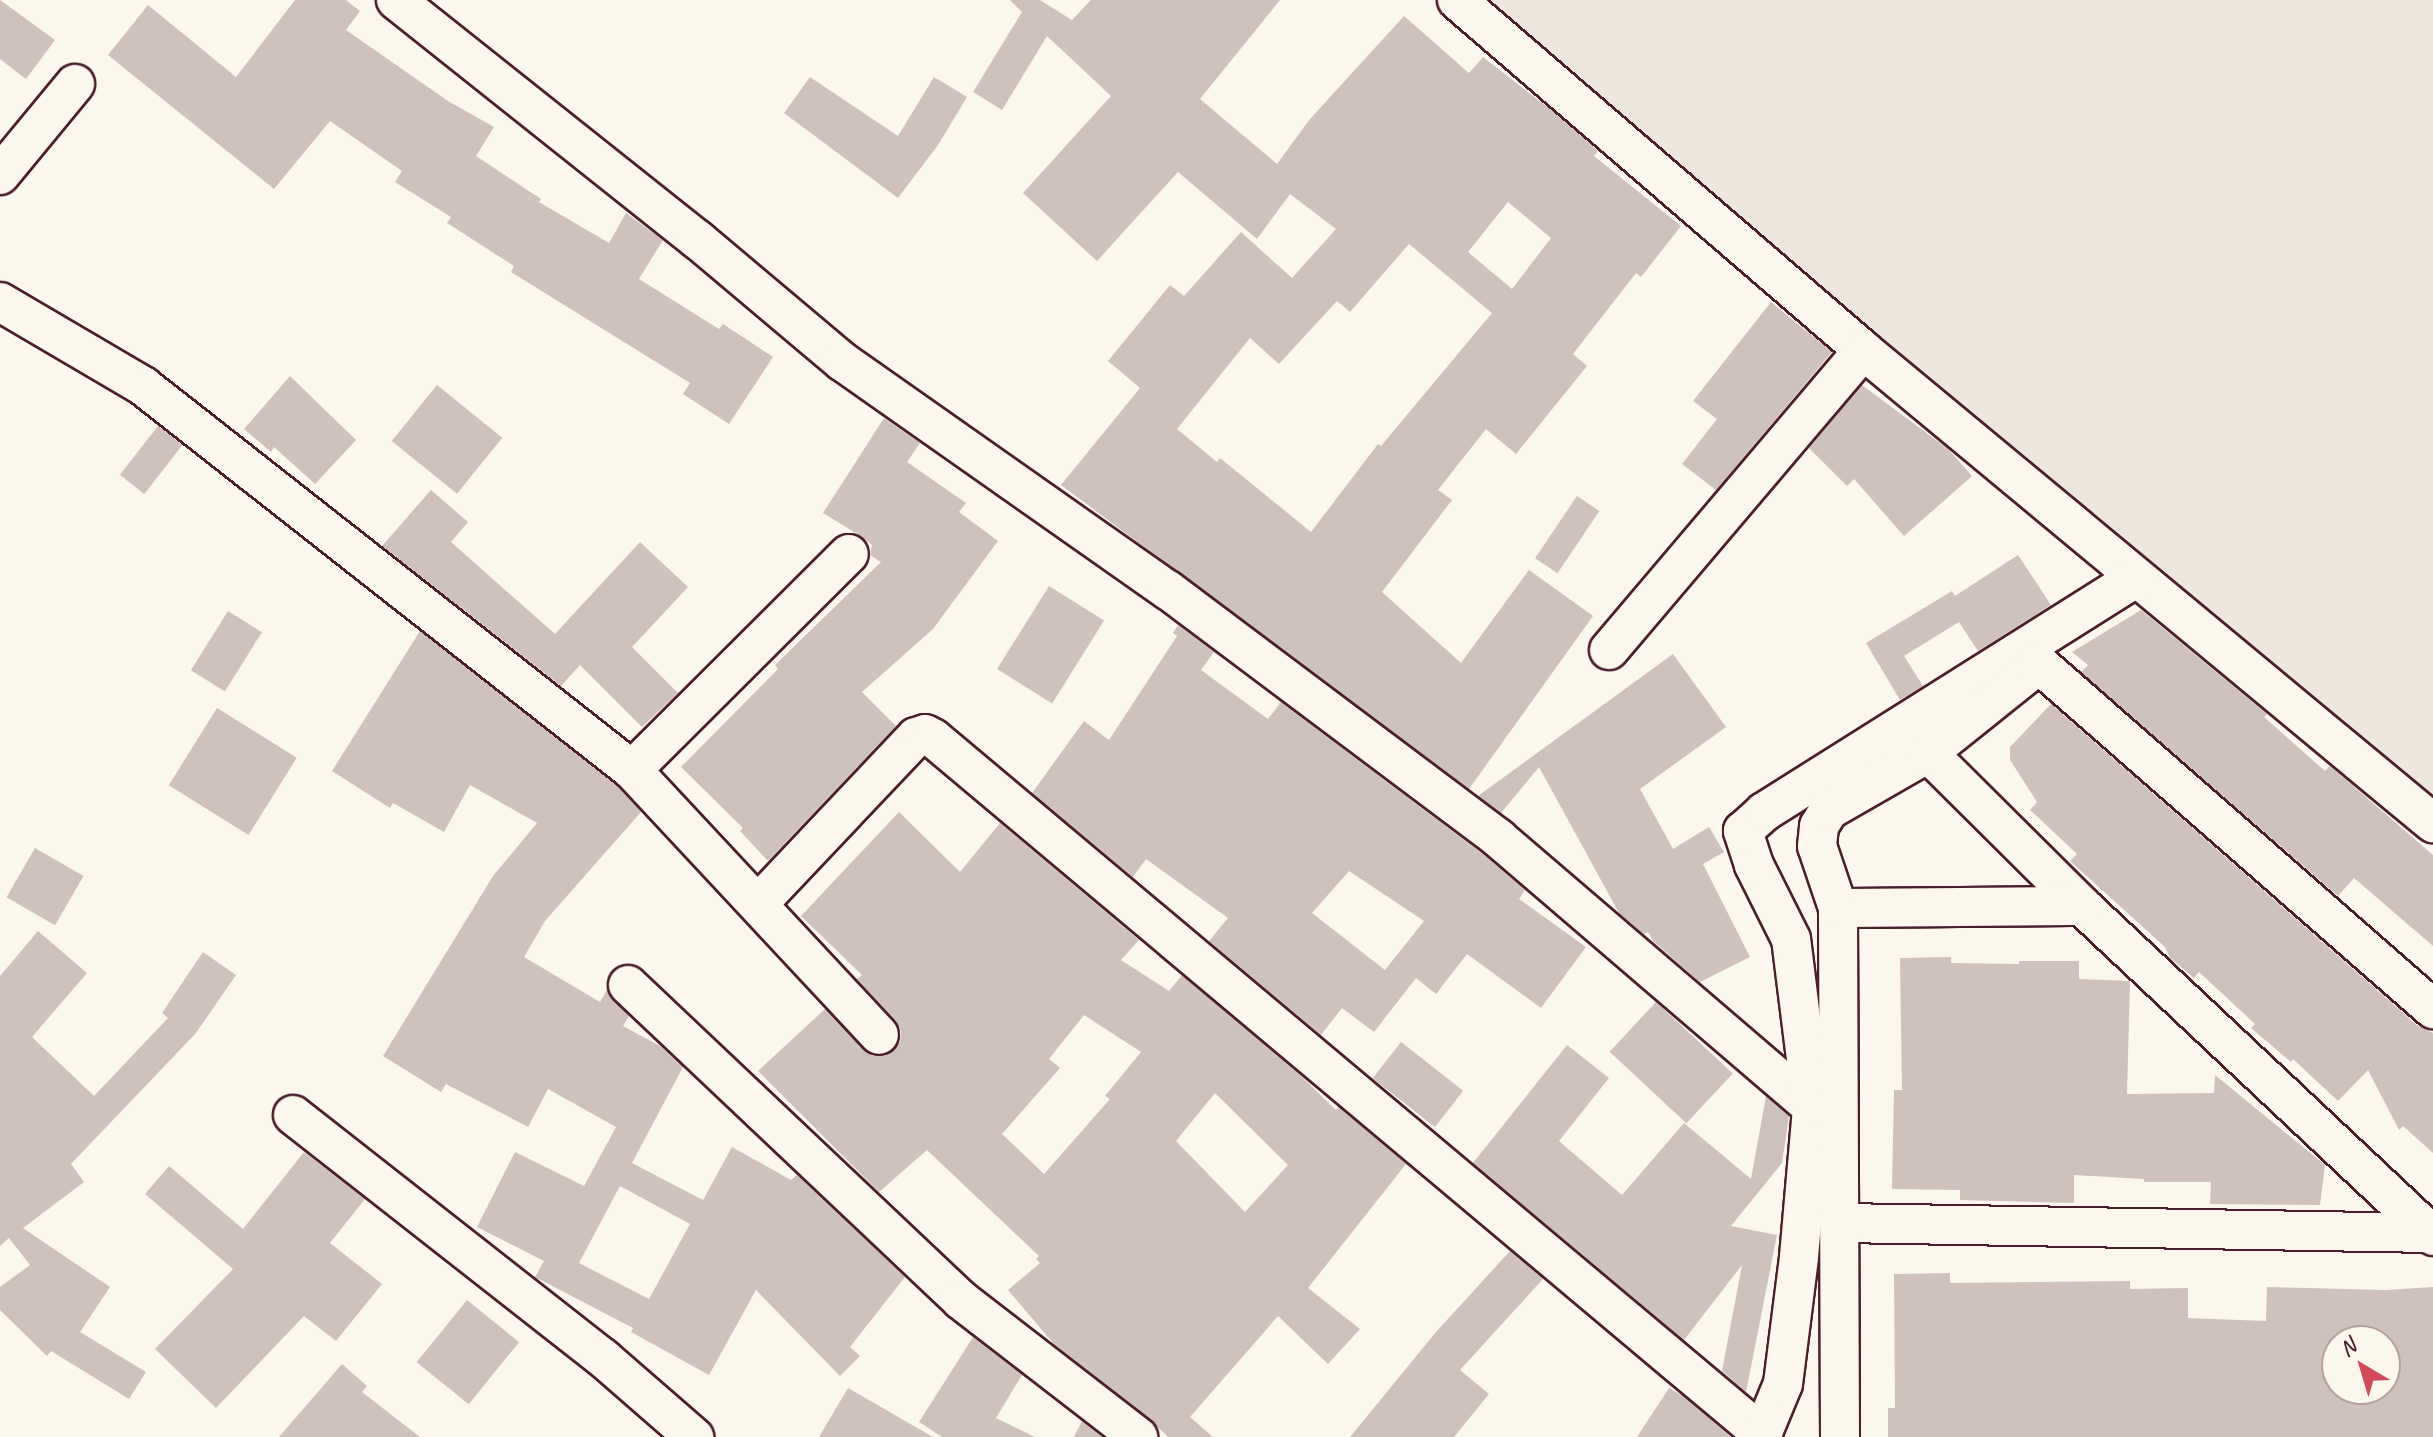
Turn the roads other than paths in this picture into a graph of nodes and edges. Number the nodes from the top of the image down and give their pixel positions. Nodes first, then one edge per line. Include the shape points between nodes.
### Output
1 (396, 0) edge
2 (1457, 0) edge
3 (75, 84) dead end
4 (0, 175) edge
5 (0, 302) edge
6 (1863, 350) junction
7 (849, 554) dead end
8 (2136, 578) junction
9 (1609, 650) dead end
10 (1928, 753) junction
11 (632, 770) junction
12 (2433, 823) edge
13 (758, 904) junction
14 (2082, 906) junction
15 (1838, 908) junction
16 (628, 985) dead end
17 (2433, 1009) edge
18 (879, 1035) dead end
19 (1812, 1107) junction
20 (293, 1115) dead end
21 (1841, 1223) junction
22 (2432, 1234) edge
23 (1762, 1436) edge
24 (694, 1437) edge
25 (1138, 1437) edge
26 (1840, 1437) edge

1 - 19 street via 843,362 1168,590 1498,838
2 - 6 street
3 - 4 street
5 - 11 street via 143,386
6 - 8 street
6 - 9 street
7 - 11 street
8 - 12 street
8 - 19 street via 1764,812 1743,831 1791,939
10 - 14 street
10 - 15 street via 1829,810 1819,826 1817,846
10 - 17 street via 2039,664
11 - 13 street
13 - 18 street
13 - 23 street via 916,737 933,738
14 - 15 street
14 - 22 street
15 - 21 street
16 - 25 street via 961,1300
19 - 23 street via 1783,1384
20 - 24 street via 603,1358
21 - 22 street
21 - 26 street

